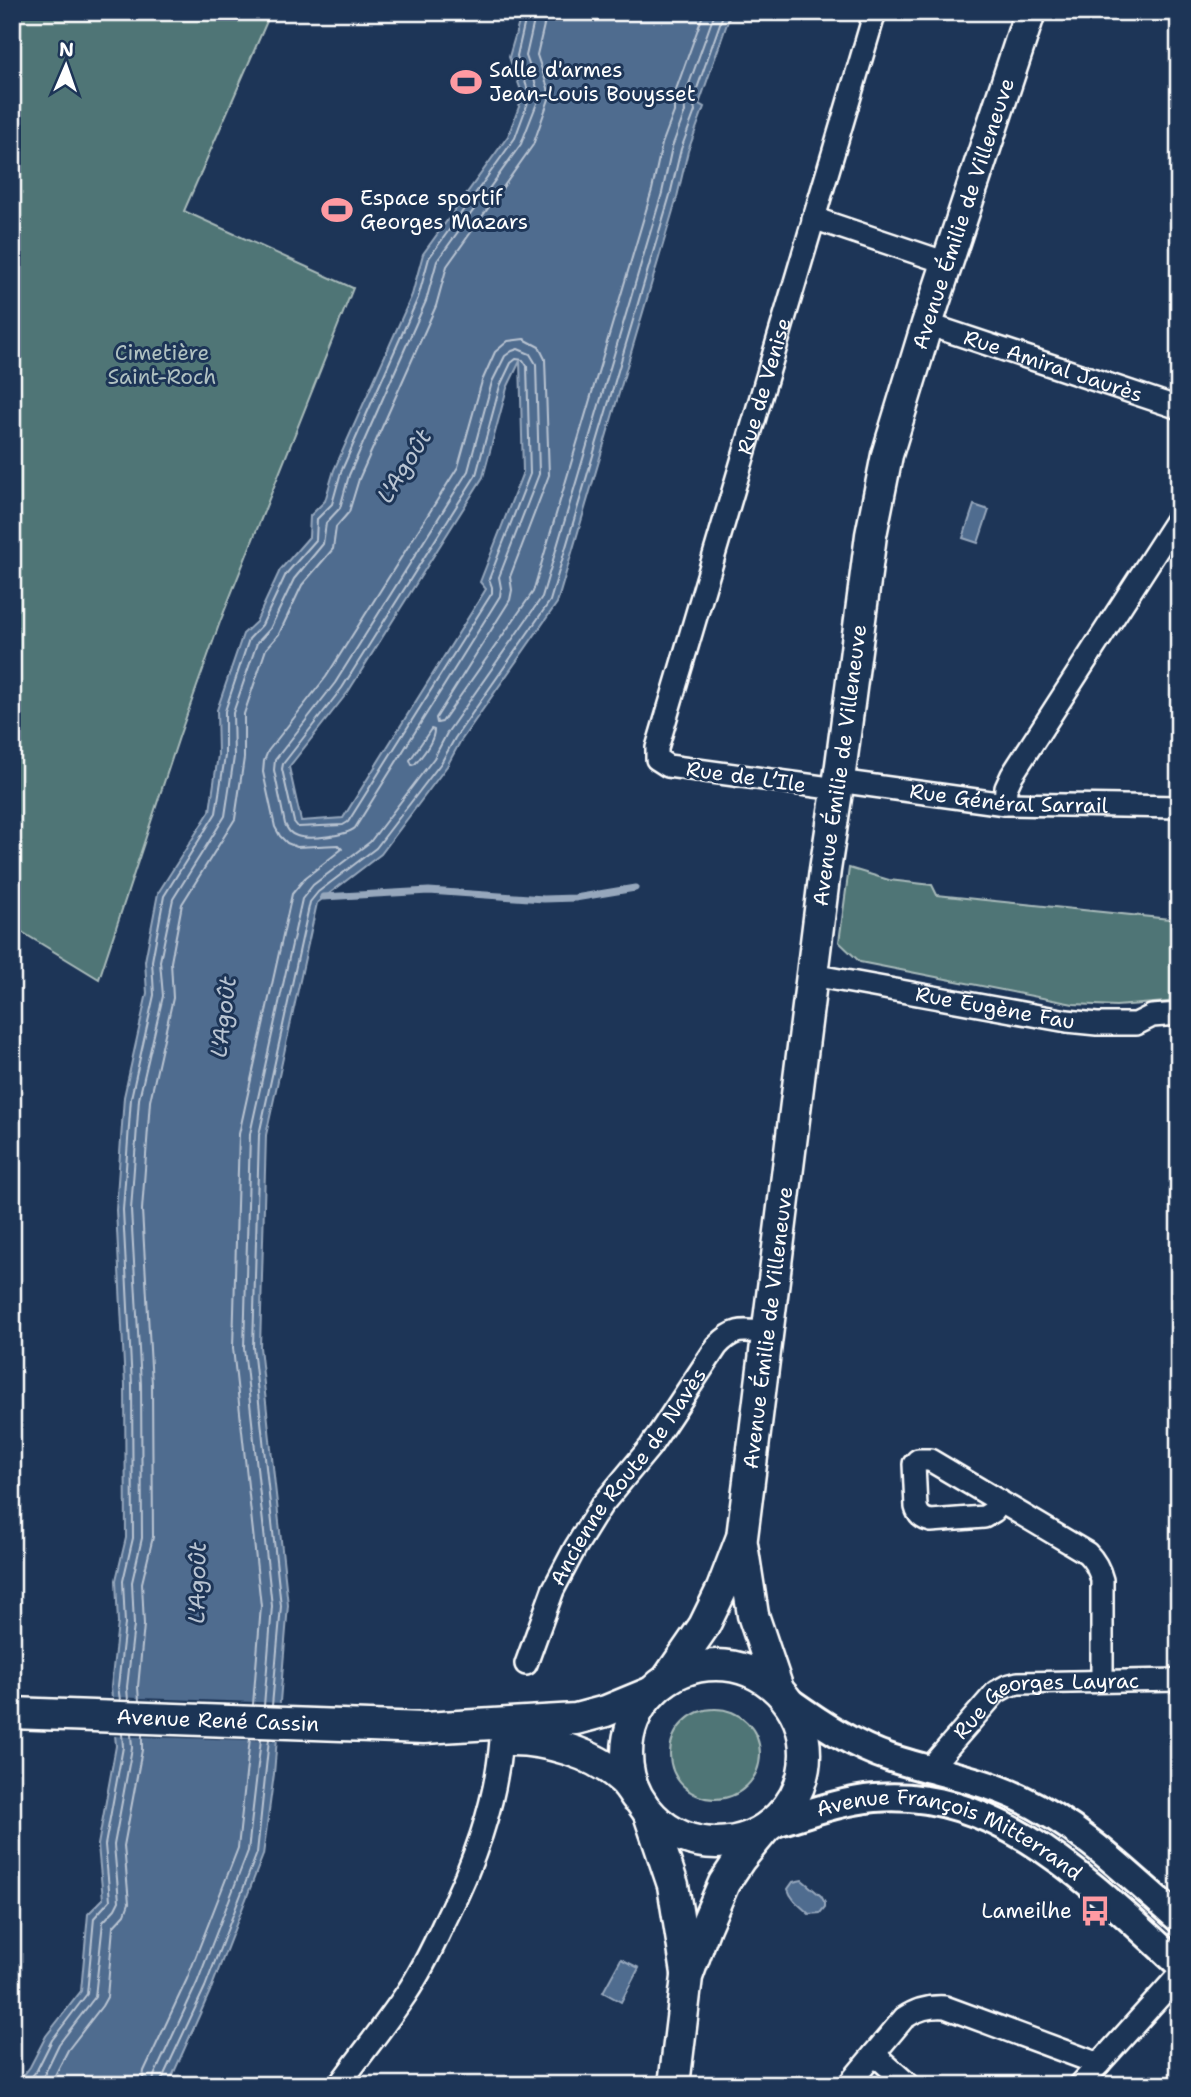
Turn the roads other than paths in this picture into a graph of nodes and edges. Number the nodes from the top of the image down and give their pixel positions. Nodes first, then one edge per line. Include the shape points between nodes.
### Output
1 (875, 12) edge
2 (1030, 12) edge
3 (813, 218) junction
4 (947, 263) junction
5 (927, 324) junction
6 (1179, 408) edge
7 (1179, 516) edge
8 (657, 759) joint
9 (837, 785) junction
10 (1005, 804) junction
11 (1179, 807) edge
12 (812, 975) junction
13 (1179, 1014) edge
14 (767, 1333) junction
15 (1000, 1501) dead end
16 (742, 1537) junction
17 (526, 1664) dead end
18 (1102, 1680) junction
19 (1179, 1680) edge
20 (660, 1685) junction
21 (783, 1695) junction
22 (15, 1713) edge
23 (424, 1728) junction
24 (500, 1740) junction
25 (930, 1768) junction
26 (643, 1807) junction
27 (768, 1827) junction
28 (1179, 1919) edge
29 (1179, 1964) edge
30 (1179, 1975) edge
31 (687, 1977) junction
32 (874, 2054) junction
33 (1099, 2064) junction
34 (339, 2085) edge
35 (674, 2085) edge
36 (848, 2085) edge
37 (909, 2085) edge
38 (1080, 2085) edge

1 - 3 street, Rue de Venise
2 - 4 main road, Avenue Émilie de Villeneuve
3 - 4 street
3 - 8 street, Rue de Venise
4 - 5 main road, Avenue Émilie de Villeneuve
5 - 6 street, Rue Amiral Jaurès
5 - 9 main road, Avenue Émilie de Villeneuve via 893,431 876,505
7 - 10 street via 1012,775
8 - 9 street, Rue de L’Ile via 668,766
9 - 10 street, Rue Général Sarrail
9 - 12 main road, Avenue Émilie de Villeneuve
10 - 11 street, Rue Général Sarrail
12 - 13 street, Rue Eugène Fau via 1067,1021 1136,1024 1152,1016
12 - 14 main road, Avenue Émilie de Villeneuve
14 - 16 main road, Avenue Émilie de Villeneuve
14 - 17 street, Ancienne Route de Navès via 741,1330 717,1346 575,1548 553,1590
15 - 18 street via 1087,1553 1097,1564 1102,1580
16 - 20 main road, Avenue Émilie de Villeneuve via 704,1626
16 - 21 main road, Avenue Émilie de Villeneuve via 752,1615
18 - 19 street, Rue Georges Layrac
18 - 25 street, Rue Georges Layrac via 1007,1686 996,1692
20 - 21 main road via 695,1667 725,1665 753,1673
20 - 23 main road, Avenue René Cassin via 606,1711 576,1719
20 - 26 main road via 638,1710 629,1732 629,1777
21 - 25 street, Avenue François Mitterrand via 857,1744
21 - 27 main road via 801,1726 806,1753 803,1780 791,1804
22 - 23 main road, Avenue René Cassin
23 - 24 main road, Avenue René Cassin
24 - 26 main road, Avenue René Cassin via 540,1741 598,1763 623,1779
24 - 34 street via 492,1798 463,1884 407,1992
25 - 28 street, Avenue François Mitterrand via 982,1782 1056,1818 1114,1860
26 - 27 main road via 668,1830 691,1840 741,1841
26 - 31 main road via 673,1885
27 - 29 street, Avenue François Mitterrand via 824,1808 874,1798 914,1797 955,1807 1013,1830 1066,1864
27 - 31 main road via 724,1883
30 - 33 street
31 - 35 main road
32 - 33 street via 904,2018 933,2006
32 - 36 street
32 - 37 street
33 - 38 street

